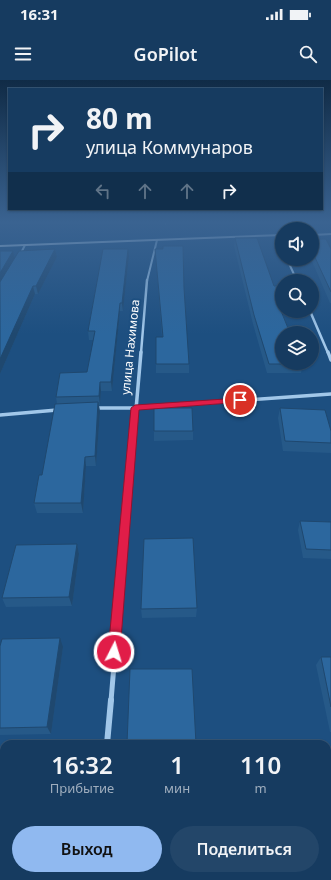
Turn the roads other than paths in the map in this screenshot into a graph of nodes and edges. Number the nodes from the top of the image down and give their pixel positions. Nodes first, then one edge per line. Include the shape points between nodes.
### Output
1 (153, 259) edge
2 (313, 318) edge
3 (331, 360) edge
4 (331, 394) edge
5 (89, 408) edge
6 (135, 408) junction
7 (66, 409) edge
8 (0, 415) edge
9 (106, 740) edge

1 - 6 street, улица Нахимова via 147,279
2 - 3 street
4 - 6 street
5 - 6 street
6 - 9 street, улица Нахимова
7 - 8 street

